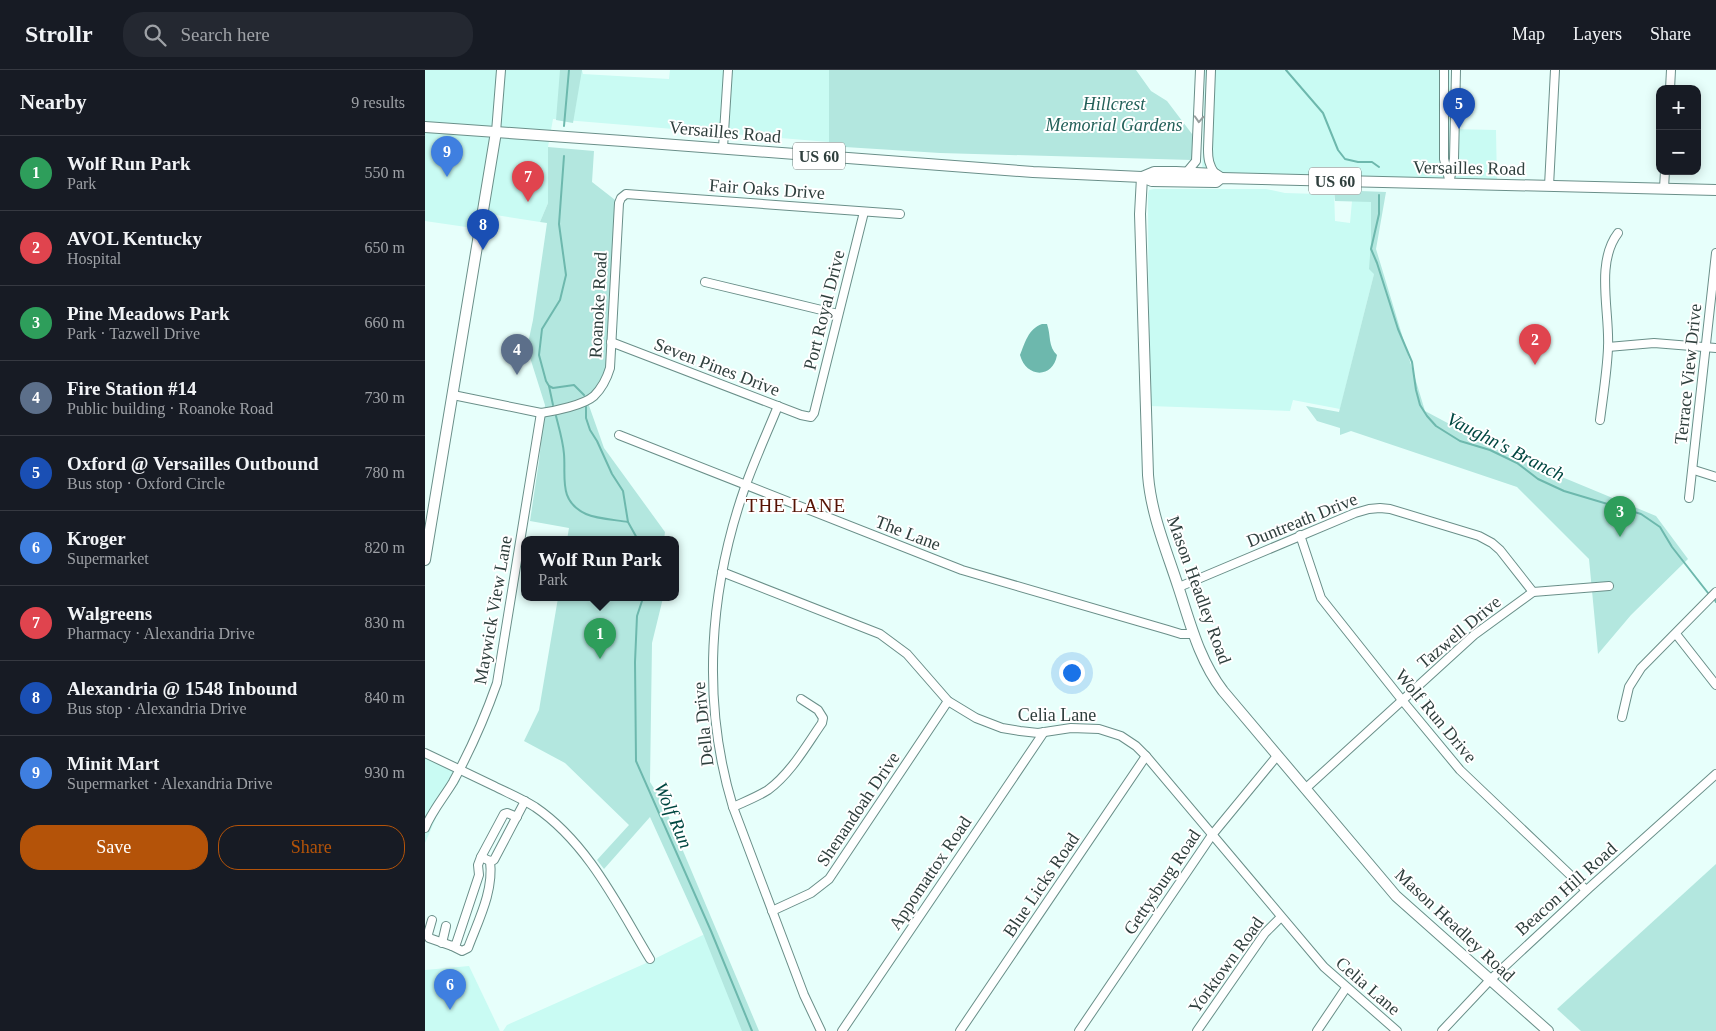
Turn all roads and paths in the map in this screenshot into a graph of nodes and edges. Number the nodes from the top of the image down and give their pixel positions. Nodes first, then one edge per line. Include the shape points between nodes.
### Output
1 (501, 70) edge
2 (728, 70) edge
3 (1200, 70) edge
4 (1211, 70) edge
5 (1444, 70) edge
6 (1456, 70) edge
7 (1555, 70) edge
8 (1671, 70) edge
9 (1670, 85) edge
10 (425, 127) edge
11 (496, 132) junction
12 (723, 148) junction
13 (1186, 173) junction
14 (1665, 175) edge
15 (1218, 176) junction
16 (1142, 177) junction
17 (1449, 183) junction
18 (1549, 186) junction
19 (1664, 188) junction
20 (1716, 190) edge
21 (632, 194) joint
22 (864, 212) junction
23 (900, 214) dead end
24 (1619, 233) dead end
25 (1716, 253) edge
26 (705, 282) dead end
27 (838, 314) junction
28 (611, 342) junction
29 (1608, 347) junction
30 (1705, 347) junction
31 (1716, 348) edge
32 (453, 395) junction
33 (778, 406) junction
34 (541, 413) junction
35 (813, 416) joint
36 (1600, 420) dead end
37 (619, 435) dead end
38 (1693, 470) junction
39 (1716, 477) edge
40 (745, 486) junction
41 (1689, 498) dead end
42 (1300, 535) junction
43 (425, 560) edge
44 (722, 572) junction
45 (1609, 586) dead end
46 (1179, 588) junction
47 (1533, 592) junction
48 (1716, 592) edge
49 (1194, 634) junction
50 (1676, 634) junction
51 (1716, 685) edge
52 (801, 699) dead end
53 (1402, 700) junction
54 (948, 701) junction
55 (1622, 717) dead end
56 (1044, 732) junction
57 (425, 753) edge
58 (1146, 756) junction
59 (1277, 756) junction
60 (459, 769) junction
61 (1716, 774) edge
62 (1305, 789) junction
63 (525, 801) junction
64 (733, 807) junction
65 (517, 817) junction
66 (425, 828) edge
67 (1212, 835) junction
68 (481, 857) junction
69 (490, 861) junction
70 (1586, 890) junction
71 (772, 911) junction
72 (1281, 917) junction
73 (432, 920) dead end
74 (447, 926) dead end
75 (442, 942) junction
76 (452, 946) junction
77 (650, 959) dead end
78 (1490, 980) junction
79 (1346, 988) junction
80 (821, 1031) edge
81 (841, 1031) edge
82 (960, 1031) edge
83 (1079, 1031) edge
84 (1197, 1031) edge
85 (1317, 1031) edge
86 (1397, 1031) edge
87 (1442, 1031) edge
88 (1548, 1031) edge

1 - 11 street
2 - 12 street
3 -> 13 street via 1196,161
4 - 15 street via 1207,149 1211,168
5 - 17 street via 1444,159
6 - 17 street via 1454,159
7 - 18 street
8 - 9 street
10 - 11 main road, Versailles Road / US 60
11 - 12 main road, Versailles Road / US 60
11 - 32 main road
12 - 16 main road, Versailles Road / US 60 via 1033,172
13 - 15 main road, Versailles Road / US 60
13 - 16 main road, Versailles Road / US 60 via 1154,172
14 - 19 street
15 - 16 main road, Versailles Road / US 60 via 1216,182 1152,181
15 - 17 main road, Versailles Road / US 60
16 - 46 main road, Mason Headley Road via 1140,214 1150,497
17 - 18 main road, Versailles Road / US 60
18 - 19 main road, Versailles Road / US 60
19 - 20 main road, Versailles Road / US 60
21 - 22 street, Fair Oaks Drive
21 - 28 street, Roanoke Road via 623,195 619,203
22 - 23 street, Fair Oaks Drive
22 - 27 street, Port Royal Drive
24 - 29 street via 1609,246 1605,264
25 - 30 street, Terrace View Drive
26 - 27 street
27 - 35 street, Port Royal Drive
28 - 33 street, Seven Pines Drive
28 - 34 street, Roanoke Road via 608,375 595,395
29 - 30 street via 1654,343
29 - 36 street
30 - 31 street
30 - 38 street, Terrace View Drive
32 - 34 street, Roanoke Road
32 - 43 main road
33 - 35 street, Seven Pines Drive via 807,417
33 - 40 street, Della Drive
34 - 60 street, Maywick View Lane via 497,683
37 - 40 street, The Lane
38 - 39 street
38 - 41 street, Terrace View Drive
40 - 44 street, Della Drive
40 - 49 street, The Lane via 963,570 1181,634
42 - 46 street, Duntreath Drive
42 - 47 street, Duntreath Drive via 1369,509 1402,512 1486,539 1500,550
42 - 53 street, Wolf Run Drive via 1321,598
44 - 54 street, Celia Lane via 880,634 907,654
44 - 64 street, Della Drive via 713,638 713,702 722,770
45 - 47 street
46 - 49 main road, Mason Headley Road
47 - 53 street, Tazwell Drive via 1475,635
48 - 50 street
49 - 59 main road, Mason Headley Road via 1215,680
50 - 51 street
50 - 55 street via 1635,676
52 - 64 street via 818,710 822,723 781,778 759,795
53 - 62 street, Tazwell Drive
53 - 70 street, Wolf Run Drive via 1460,770
54 - 56 street, Celia Lane via 976,718 1002,728
54 - 71 street, Shenandoah Drive via 829,879 811,894
56 - 58 street, Celia Lane via 1085,727 1106,730 1128,740
56 - 81 street, Appomattox Road
57 - 60 street
58 - 67 street, Celia Lane
58 - 82 street, Blue Licks Road
59 - 62 main road, Mason Headley Road
59 - 67 street, Gettysburg Road
60 - 63 street
60 - 66 street, Maywick View Lane
61 - 70 street, Beacon Hill Road
62 - 78 main road, Mason Headley Road via 1396,896
63 - 65 street
63 - 77 street via 547,816 587,858 617,901
64 - 71 street, Della Drive
65 - 68 street via 507,812 504,814
65 - 69 street
67 - 72 street, Celia Lane
67 - 83 street, Gettysburg Road
68 - 69 street
68 - 76 street via 479,875 456,944
69 - 76 street via 492,875 488,892 468,948 462,951
70 - 78 street, Beacon Hill Road
71 - 80 street, Della Drive
72 - 79 street, Celia Lane
72 - 84 street, Yorktown Road via 1265,933
73 - 75 street via 427,936
74 - 75 street
75 - 76 street
78 - 87 street, Beacon Hill Road
78 - 88 main road, Mason Headley Road
79 - 85 street
79 - 86 street, Celia Lane

